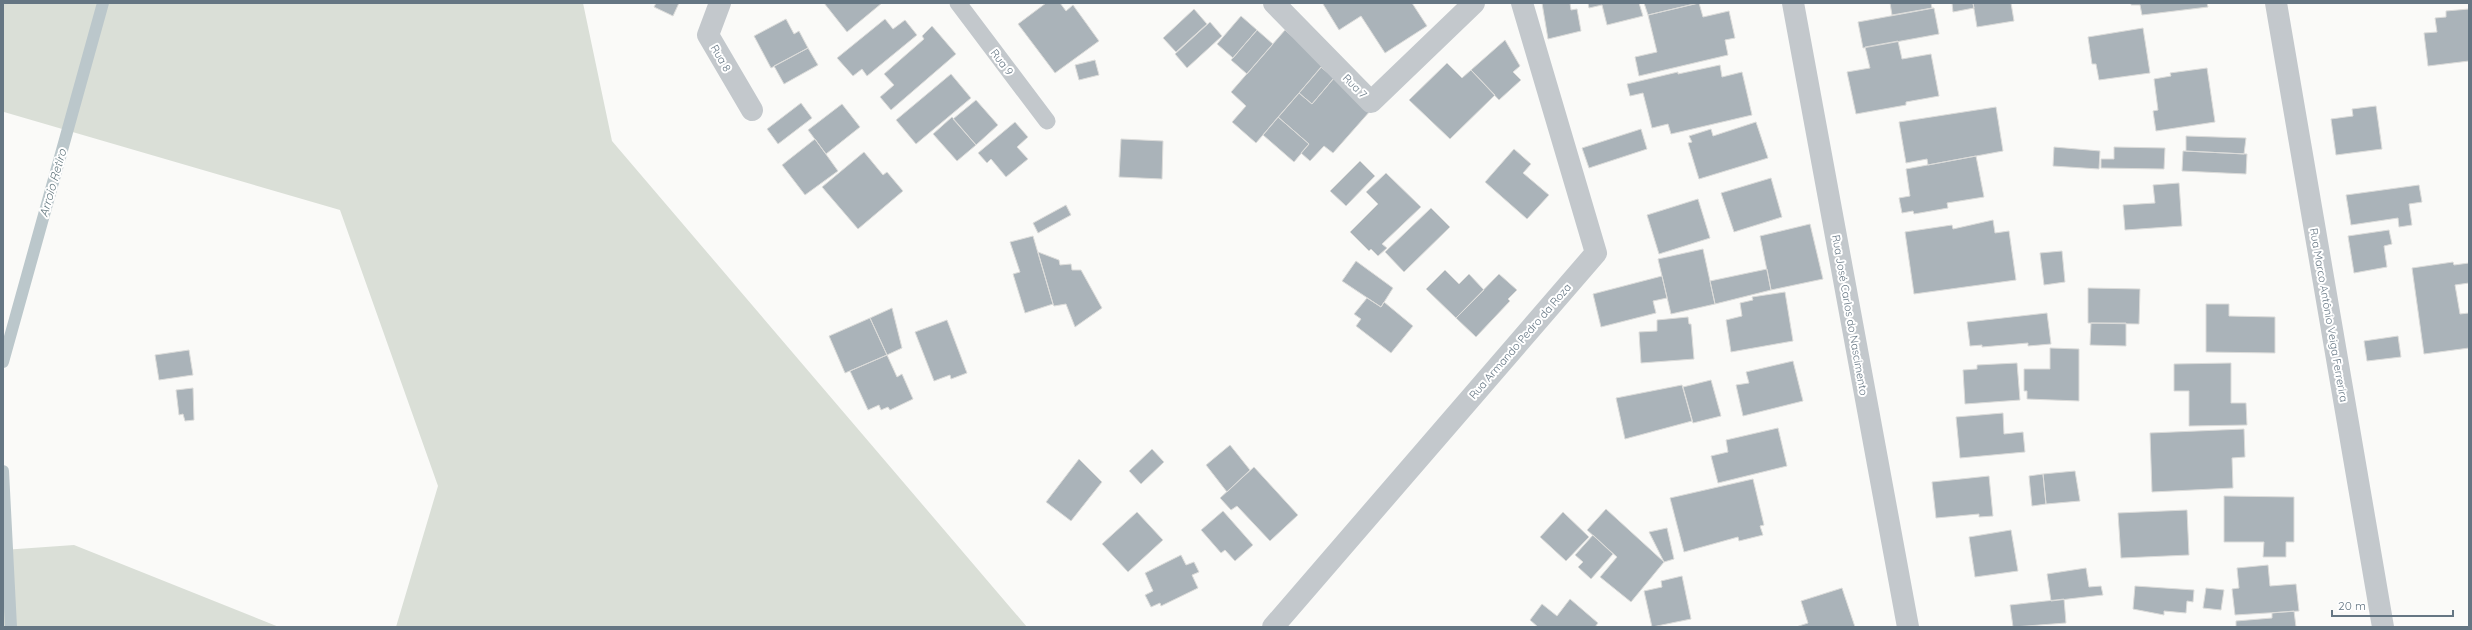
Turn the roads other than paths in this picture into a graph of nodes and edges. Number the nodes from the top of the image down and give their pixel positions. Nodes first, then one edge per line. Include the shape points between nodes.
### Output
1 (720, 3) edge
2 (958, 3) edge
3 (1274, 3) edge
4 (1474, 3) edge
5 (1522, 3) edge
6 (1793, 3) edge
7 (2276, 3) edge
8 (752, 110) dead end
9 (1047, 121) dead end
10 (1274, 627) edge
11 (1908, 627) edge
12 (2383, 627) edge

1 - 8 street, Rua 8 via 708,35
2 - 9 lane, Rua 9
3 - 4 street, Rua 7 via 1371,102
5 - 10 street, Rua Armando Pedro da Roza via 1596,253
6 - 11 street, Rua José Carlos do Nascimento
7 - 12 street, Rua Marco Antônio Veiga Ferrerira

